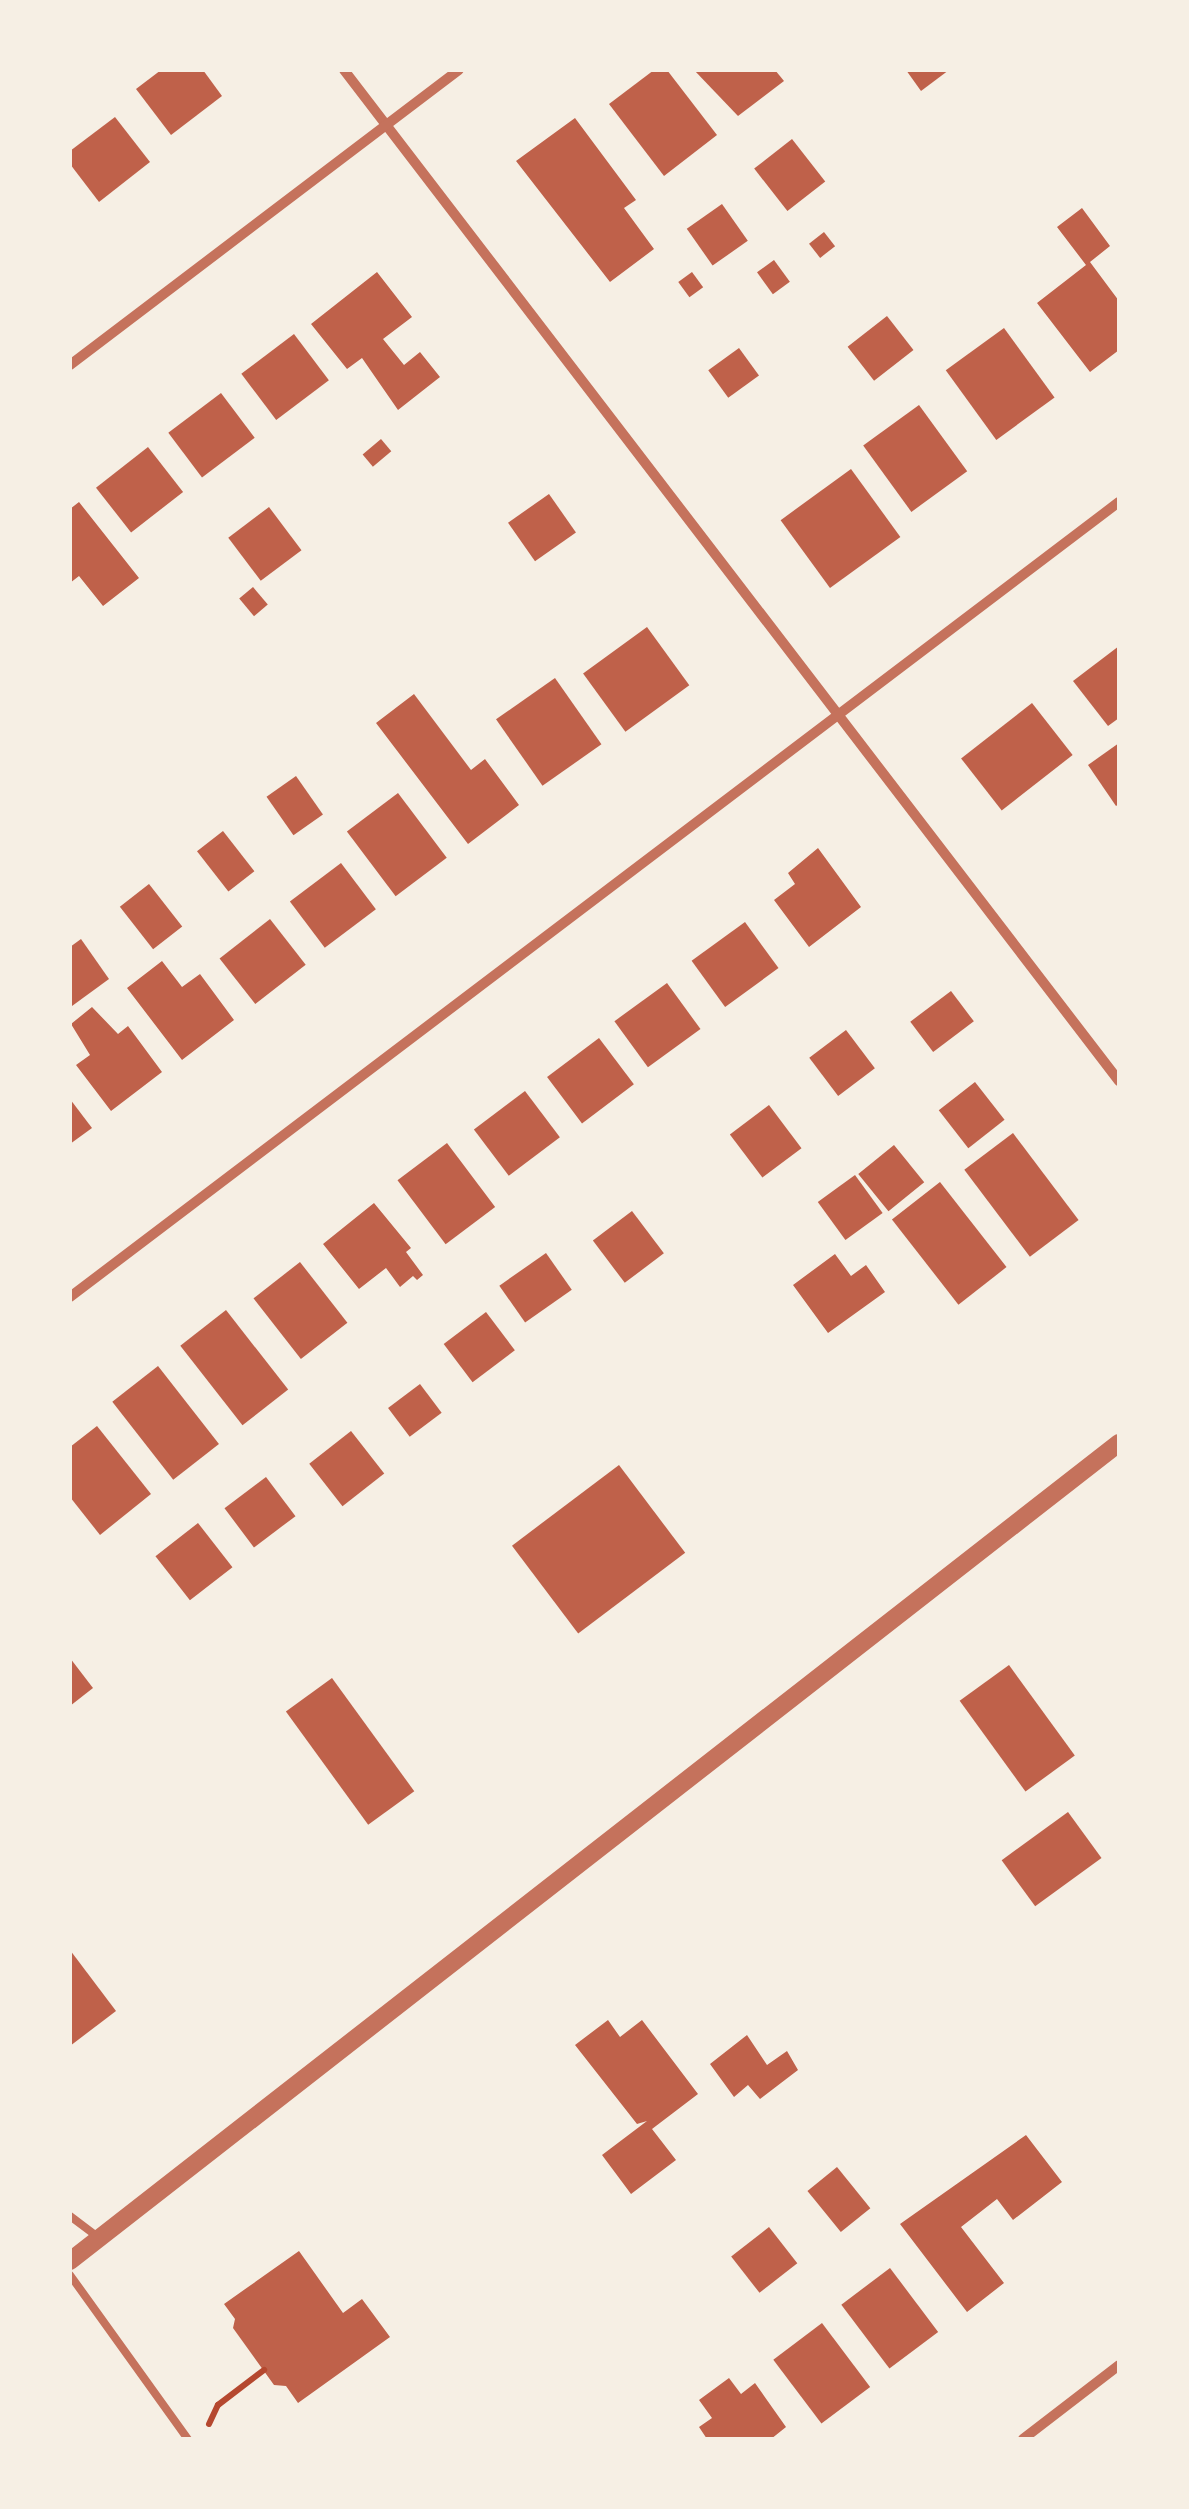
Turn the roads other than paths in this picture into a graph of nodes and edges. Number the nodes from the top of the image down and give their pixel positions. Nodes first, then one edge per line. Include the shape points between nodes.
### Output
1 (344, 70) edge
2 (459, 70) edge
3 (386, 125) junction
4 (70, 365) edge
5 (1119, 502) edge
6 (839, 714) junction
7 (1119, 1080) edge
8 (70, 1297) edge
9 (1119, 1443) edge
10 (70, 2216) edge
11 (98, 2238) junction
12 (70, 2261) edge
13 (70, 2275) edge
14 (1119, 2366) edge
15 (188, 2439) edge
16 (1023, 2439) edge

1 - 3 street
2 - 3 street
3 - 4 street
3 - 6 street
5 - 6 street
6 - 7 street
6 - 8 street
9 - 11 street
10 - 11 lane
11 - 12 street
13 - 15 lane
14 - 16 street

